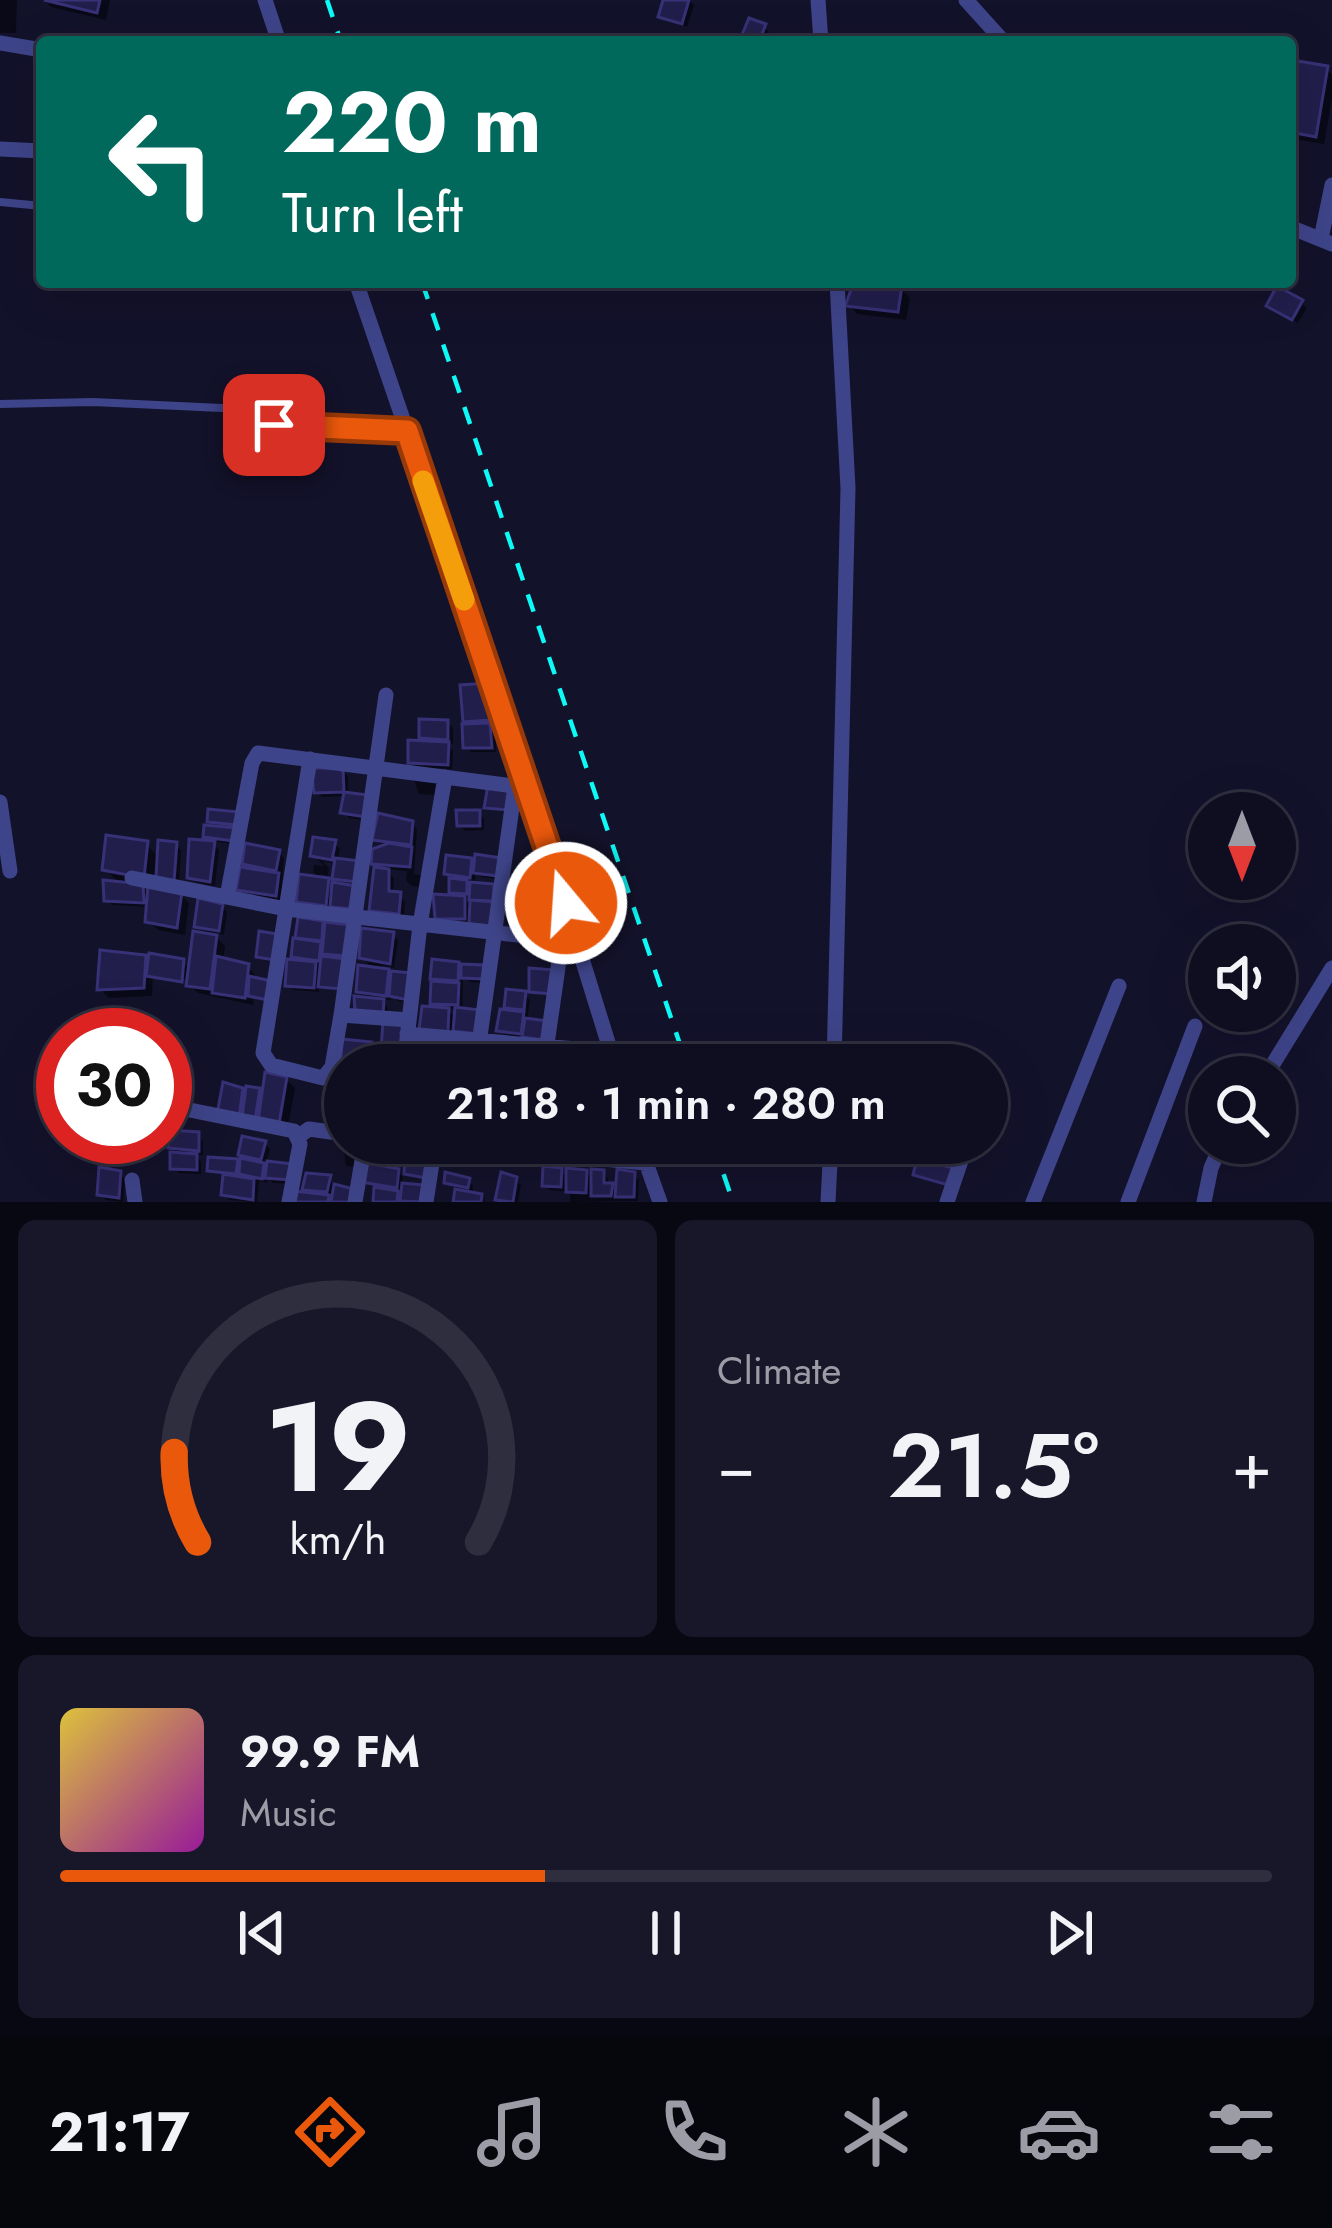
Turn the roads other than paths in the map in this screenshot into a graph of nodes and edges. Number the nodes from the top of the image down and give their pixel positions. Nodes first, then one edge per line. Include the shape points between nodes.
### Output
1 (265, 0) edge
2 (818, 0) edge
3 (966, 0) edge
4 (277, 36) edge
5 (821, 36) edge
6 (999, 36) edge
7 (0, 43) edge
8 (36, 49) edge
9 (0, 149) edge
10 (36, 151) edge
11 (1332, 185) edge
12 (0, 202) edge
13 (36, 205) edge
14 (1296, 229) edge
15 (1326, 242) edge
16 (358, 288) edge
17 (836, 288) edge
18 (0, 404) edge
19 (407, 431) junction
20 (386, 694) dead end
21 (310, 759) junction
22 (376, 768) junction
23 (445, 777) junction
24 (522, 787) junction
25 (0, 802) edge
26 (10, 871) dead end
27 (132, 878) dead end
28 (227, 897) junction
29 (286, 909) junction
30 (355, 917) junction
31 (420, 925) junction
32 (494, 933) junction
33 (570, 940) junction
34 (1332, 968) edge
35 (1119, 986) dead end
36 (341, 1015) junction
37 (408, 1027) junction
38 (1192, 1032) edge
39 (479, 1040) junction
40 (406, 1044) edge
41 (479, 1044) edge
42 (524, 1044) edge
43 (547, 1044) edge
44 (608, 1044) edge
45 (835, 1044) edge
46 (1278, 1056) edge
47 (192, 1110) edge
48 (324, 1131) edge
49 (299, 1136) junction
50 (361, 1164) edge
51 (431, 1164) edge
52 (646, 1164) edge
53 (830, 1164) edge
54 (960, 1164) edge
55 (1213, 1164) edge
56 (132, 1180) dead end
57 (135, 1202) edge
58 (289, 1202) edge
59 (355, 1202) edge
60 (427, 1202) edge
61 (660, 1202) edge
62 (828, 1202) edge
63 (947, 1202) edge
64 (1034, 1202) edge
65 (1128, 1202) edge
66 (1204, 1202) edge

1 - 4 street
2 - 5 street
3 - 6 street
7 - 8 street
9 - 10 street
11 - 15 street
12 - 13 lane
14 - 15 street
16 - 19 street
17 - 45 street via 848,488
18 - 19 lane via 243,409 274,425
19 - 24 street
20 - 22 street
21 - 22 street
21 - 28 street via 264,752 254,758
21 - 29 street
22 - 23 street
22 - 30 street
23 - 24 street
23 - 31 street
24 - 32 street
24 - 33 street
25 - 26 street
27 - 28 street
28 - 29 street
29 - 30 street
29 - 36 street via 266,1061 323,1078
30 - 31 street
30 - 36 street
31 - 32 street
31 - 37 street
32 - 33 street
32 - 39 street
33 - 43 street
33 - 44 street
34 - 46 street
35 - 64 street
36 - 37 street
37 - 39 street
37 - 40 street
38 - 65 street
39 - 41 street
39 - 42 street
47 - 49 street
48 - 49 street
49 - 58 street
50 - 59 street
51 - 60 street
52 - 61 street
53 - 62 street
54 - 63 street
55 - 66 street
56 - 57 street

